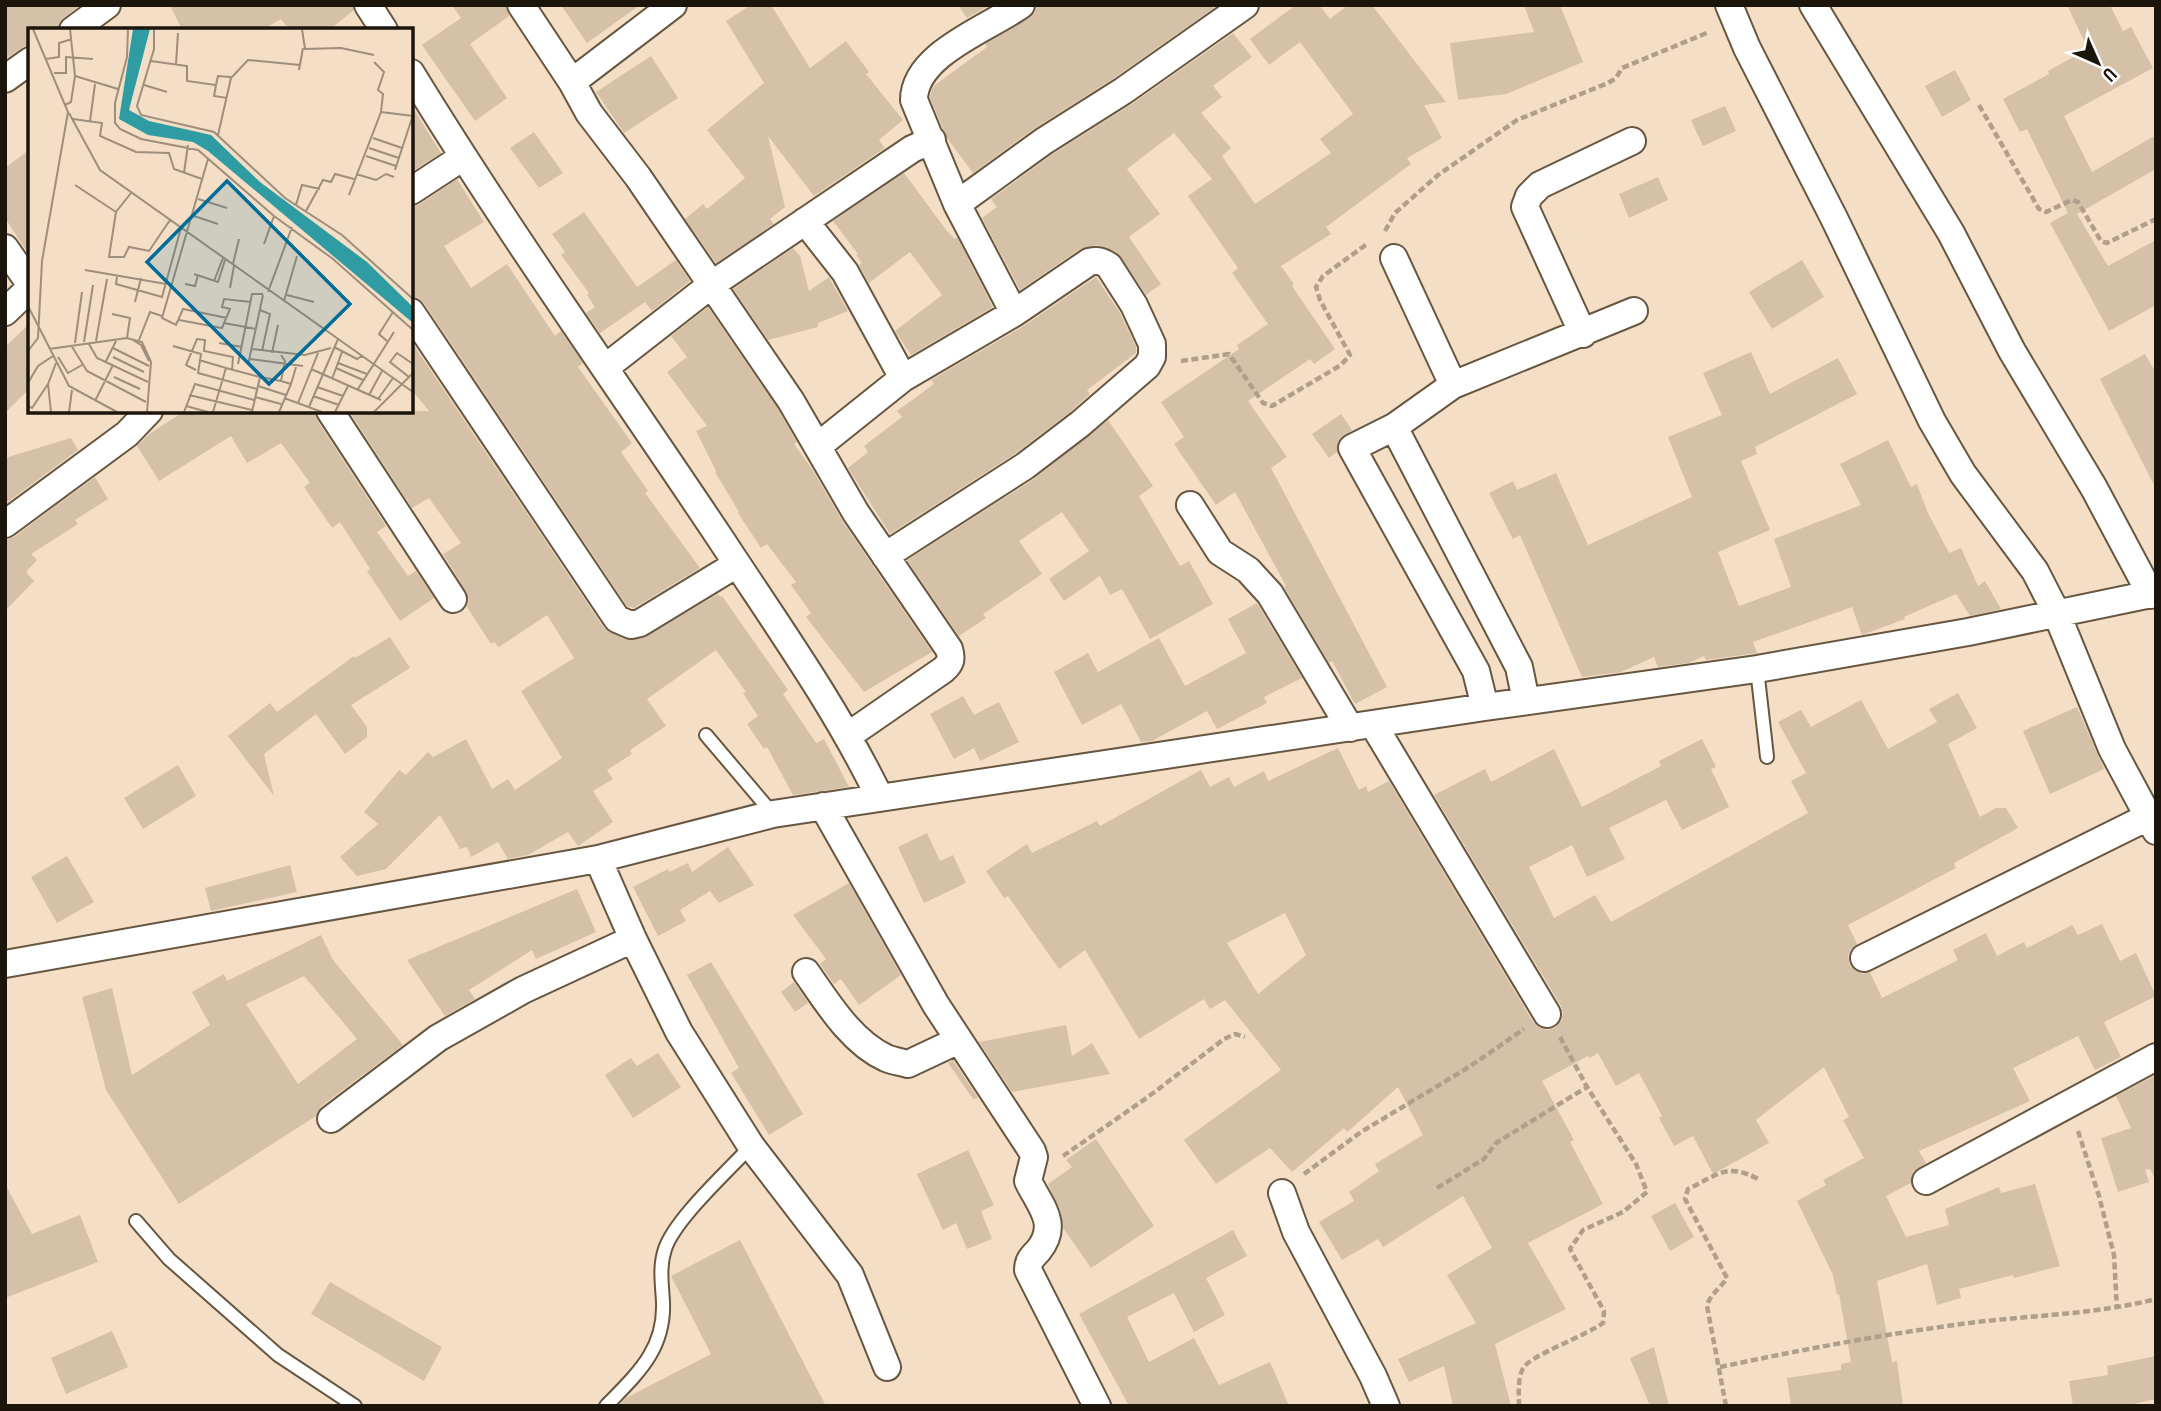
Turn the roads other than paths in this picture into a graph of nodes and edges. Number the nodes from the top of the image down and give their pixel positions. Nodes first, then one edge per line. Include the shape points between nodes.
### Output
1 (107, 5) edge
2 (368, 5) edge
3 (520, 5) edge
4 (673, 5) edge
5 (1021, 5) edge
6 (1245, 5) edge
7 (1813, 5) edge
8 (1732, 13) edge
9 (76, 28) edge
10 (383, 28) edge
11 (28, 62) edge
12 (413, 76) edge
13 (5, 79) edge
14 (572, 82) junction
15 (932, 140) junction
16 (1632, 141) dead end
17 (463, 158) junction
18 (413, 190) edge
19 (957, 204) junction
20 (805, 220) junction
21 (5, 248) edge
22 (1394, 258) dead end
23 (28, 283) edge
24 (710, 285) junction
25 (28, 288) edge
26 (1634, 311) dead end
27 (5, 312) edge
28 (1014, 313) junction
29 (413, 315) edge
30 (1583, 334) junction
31 (606, 367) junction
32 (903, 378) junction
33 (1453, 385) junction
34 (147, 413) edge
35 (331, 413) edge
36 (1394, 427) junction
37 (818, 446) junction
38 (1190, 505) dead end
39 (5, 524) edge
40 (885, 556) junction
41 (737, 564) junction
42 (2153, 594) edge
43 (453, 599) dead end
44 (2056, 612) junction
45 (1757, 669) junction
46 (1525, 701) junction
47 (1485, 707) junction
48 (1361, 726) junction
49 (706, 735) dead end
50 (849, 735) junction
51 (1767, 757) dead end
52 (880, 797) junction
53 (823, 807) junction
54 (773, 814) junction
55 (2152, 824) edge
56 (598, 859) junction
57 (632, 939) junction
58 (1864, 958) dead end
59 (5, 964) edge
60 (806, 972) dead end
61 (1547, 1014) road end
62 (959, 1040) junction
63 (2156, 1057) edge
64 (331, 1119) dead end
65 (751, 1146) junction
66 (1926, 1181) dead end
67 (1282, 1193) road end
68 (136, 1221) dead end
69 (887, 1367) dead end
70 (355, 1406) edge
71 (606, 1406) edge
72 (1097, 1406) edge
73 (1386, 1406) edge

1 - 9 street
2 - 10 street
3 - 14 street
4 - 14 street
5 - 15 street via 947,51 918,80 914,100
6 - 19 street
7 - 42 street via 1945,222 2012,351
8 - 44 street via 1932,421 1963,474 2035,571
11 - 13 street
12 - 17 street
14 - 24 street
15 - 19 street
15 - 20 street
16 - 30 street via 1540,185 1525,207
17 - 18 street
17 - 31 street
19 - 28 street
20 - 24 street
20 - 32 street via 845,272
21 - 23 street
22 - 33 street
24 - 31 street
24 - 37 street
25 - 27 street
26 - 30 street
28 - 32 street
28 - 40 street via 1089,262 1104,262 1146,329 1152,357 1080,424 1025,466
29 - 41 street via 617,619 639,623
30 - 33 street
31 - 41 street
32 - 37 street
33 - 36 street
34 - 39 street via 127,434
35 - 43 street
36 - 46 street via 1519,667
36 - 47 street via 1352,448 1476,671
37 - 40 street
38 - 48 street via 1220,552 1248,570 1270,594
40 - 50 street via 949,649 950,664
41 - 50 street
42 - 44 street
44 - 45 street
44 - 55 street via 2112,749
45 - 46 street
45 - 51 lane
46 - 47 street
47 - 48 street
48 - 52 street
48 - 61 street
49 - 54 lane
50 - 52 street
52 - 53 street
53 - 54 street
53 - 62 street
54 - 56 street
55 - 58 street
56 - 57 street
56 - 59 street
57 - 64 street via 523,990 438,1038
57 - 65 street via 679,1032
60 - 62 street via 855,1034 887,1058 908,1064
62 - 72 street via 1032,1150 1028,1181 1048,1224 1047,1238 1028,1270
63 - 66 street
65 - 69 street via 850,1275
65 - 71 lane via 676,1228 660,1274 663,1323 656,1346 644,1367
67 - 73 street via 1296,1232
68 - 70 lane via 169,1259 278,1356

